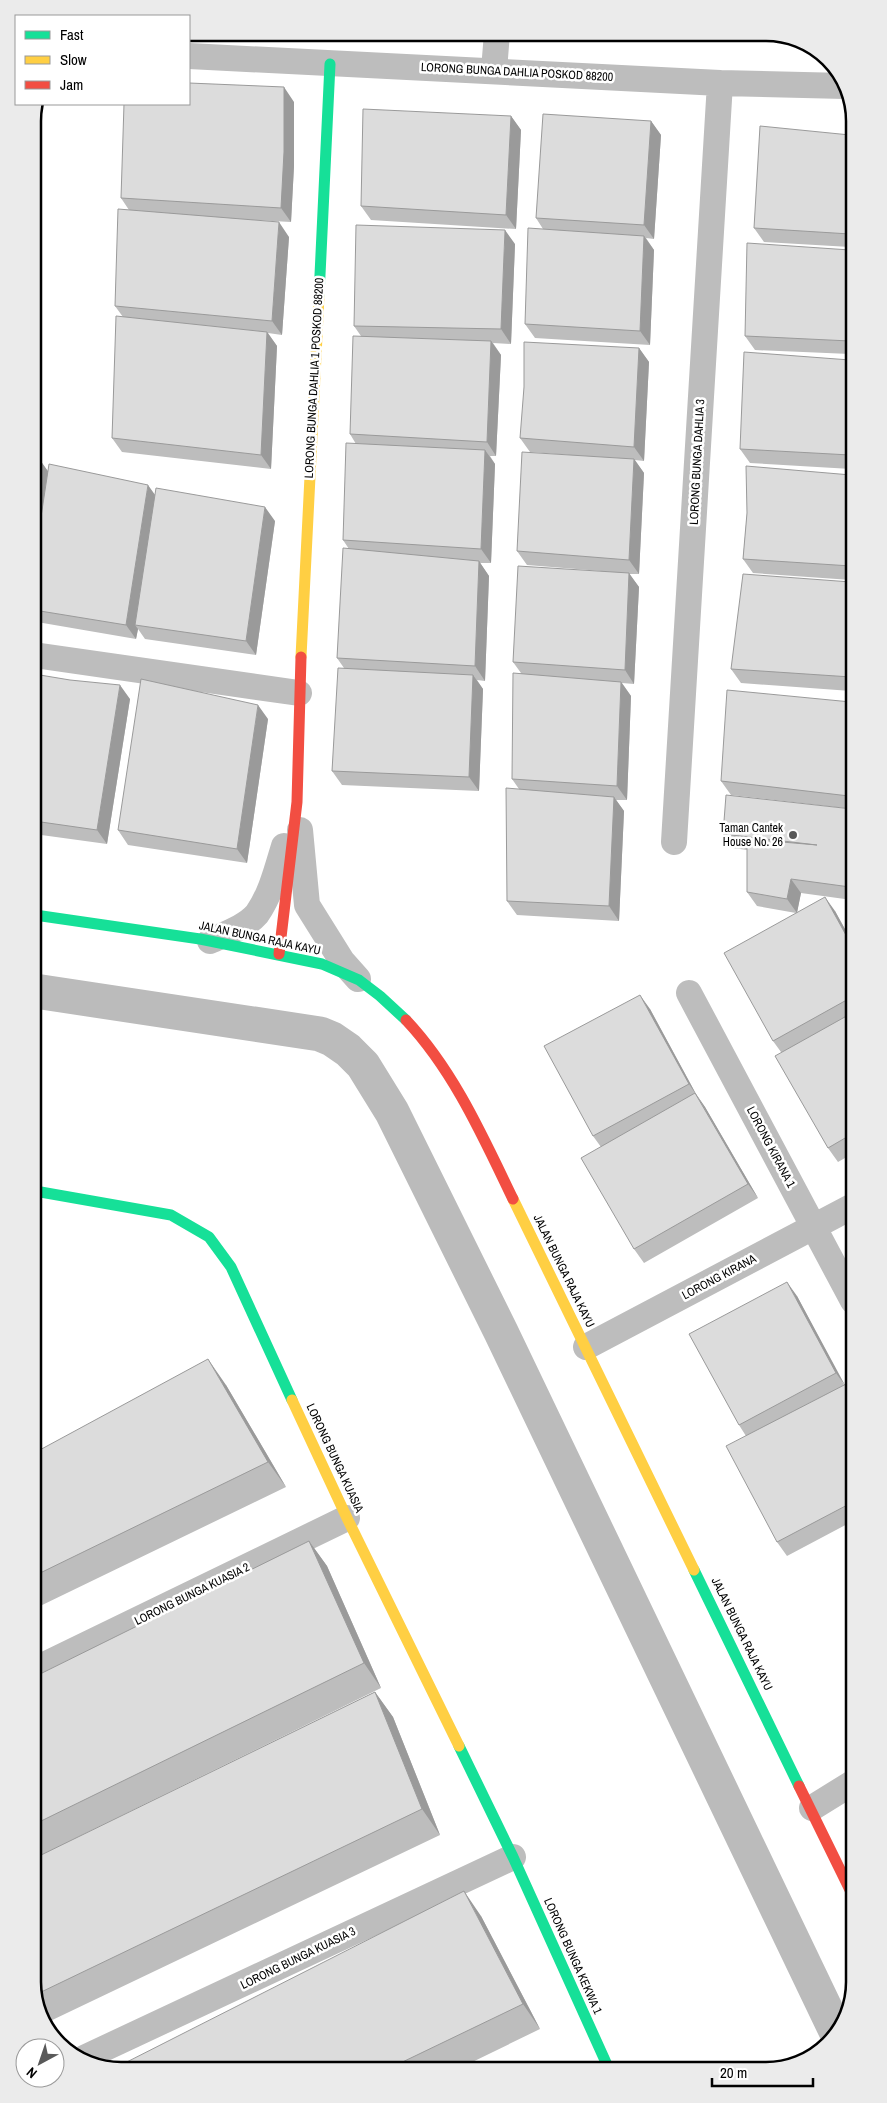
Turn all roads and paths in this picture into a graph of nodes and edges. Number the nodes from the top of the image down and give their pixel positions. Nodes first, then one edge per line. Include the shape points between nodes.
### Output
1 (496, 41) edge
2 (190, 56) edge
3 (330, 64) junction
4 (494, 70) junction
5 (720, 82) junction
6 (837, 86) edge
7 (41, 656) edge
8 (299, 693) junction
9 (297, 802) junction
10 (674, 842) dead end
11 (41, 915) edge
12 (210, 940) junction
13 (279, 954) junction
14 (358, 979) junction
15 (689, 993) dead end
16 (41, 1192) edge
17 (846, 1210) edge
18 (814, 1228) junction
19 (846, 1288) edge
20 (586, 1347) junction
21 (347, 1518) junction
22 (41, 1667) edge
23 (846, 1787) edge
24 (812, 1808) junction
25 (513, 1857) junction
26 (846, 1881) edge
27 (91, 2055) edge
28 (606, 2062) edge

1 - 4 street
2 - 3 street, LORONG BUNGA DAHLIA POSKOD 88200
3 - 4 street, LORONG BUNGA DAHLIA POSKOD 88200
3 - 8 street, LORONG BUNGA DAHLIA 1 POSKOD 88200
4 - 5 street, LORONG BUNGA DAHLIA POSKOD 88200
5 - 6 street, LORONG BUNGA DAHLIA POSKOD 88200
5 - 10 street, LORONG BUNGA DAHLIA 3
7 - 8 street
8 - 9 street, LORONG BUNGA DAHLIA 1 POSKOD 88200
9 - 12 street via 273,883 256,914 236,929
9 - 13 street, LORONG BUNGA DAHLIA 1 POSKOD 88200
9 - 14 street via 307,904 342,961
11 - 12 street, JALAN BUNGA RAJA KAYU
12 - 13 street, JALAN BUNGA RAJA KAYU
13 - 14 street, JALAN BUNGA RAJA KAYU via 322,964
14 - 20 street, JALAN BUNGA RAJA KAYU via 420,1033 452,1077
15 - 18 street, LORONG KIRANA 1
16 - 21 street, LORONG BUNGA KUASIA via 172,1215 209,1237 231,1267
17 - 18 street, LORONG KIRANA
18 - 19 street, LORONG KIRANA 1
18 - 20 street, LORONG KIRANA
20 - 24 street, JALAN BUNGA RAJA KAYU
21 - 22 street, LORONG BUNGA KUASIA 2
21 - 25 street, LORONG BUNGA KUASIA
23 - 24 street
24 - 26 street, JALAN BUNGA RAJA KAYU
25 - 27 street, LORONG BUNGA KUASIA 3
25 - 28 street, LORONG BUNGA KEKWA 1

